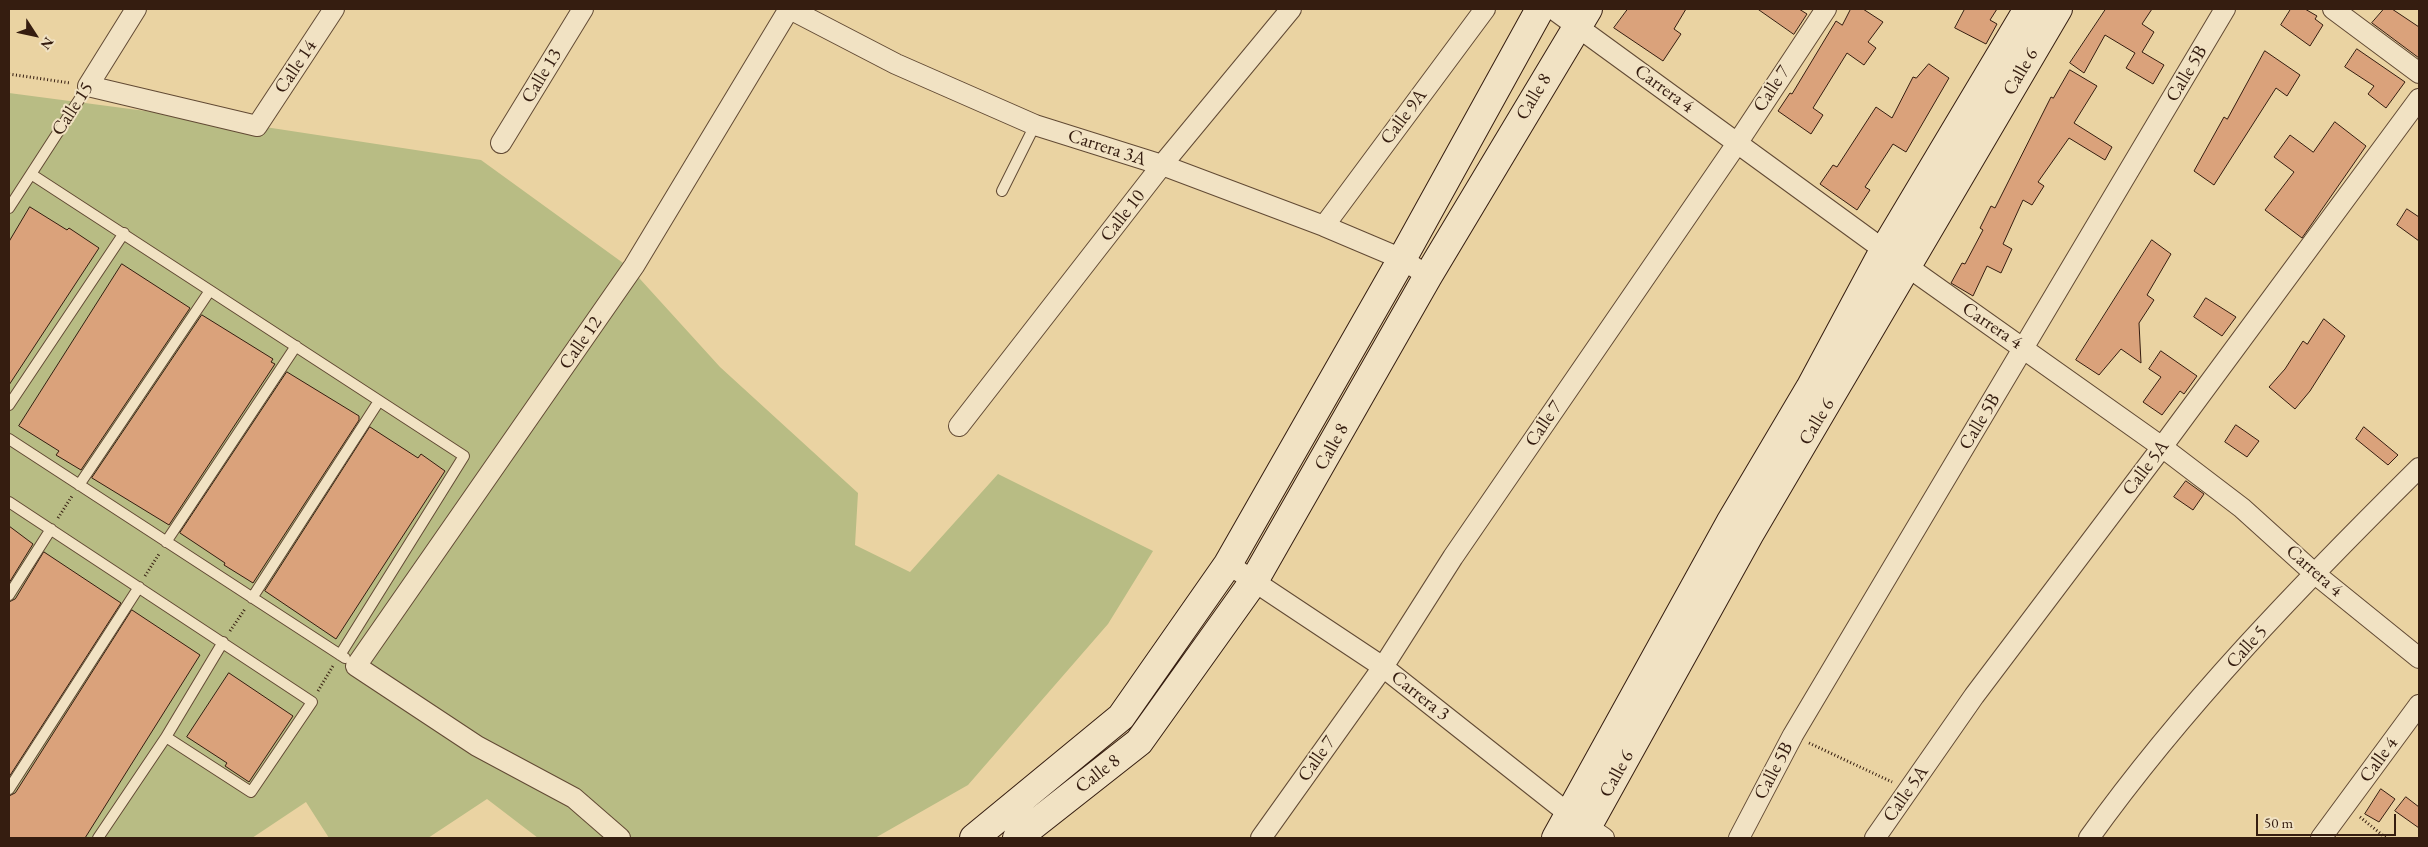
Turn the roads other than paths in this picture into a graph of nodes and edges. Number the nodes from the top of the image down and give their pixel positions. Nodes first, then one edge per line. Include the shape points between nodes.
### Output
1 (136, 9) edge
2 (334, 9) edge
3 (583, 9) edge
4 (790, 9) edge
5 (1291, 9) edge
6 (1485, 9) edge
7 (1540, 9) edge
8 (1553, 9) edge
9 (1826, 9) edge
10 (2028, 9) edge
11 (2058, 9) edge
12 (2225, 9) edge
13 (2333, 9) edge
14 (1582, 17) edge
15 (2419, 74) edge
16 (88, 86) junction
17 (2419, 99) edge
18 (1035, 125) junction
19 (1738, 142) junction
20 (501, 143) dead end
21 (1962, 148) junction
22 (1162, 165) junction
23 (31, 174) junction
24 (1002, 191) dead end
25 (9, 208) edge
26 (1324, 226) junction
27 (124, 233) junction
28 (1884, 250) junction
29 (1402, 259) junction
30 (1907, 266) junction
31 (1428, 276) junction
32 (209, 292) junction
33 (296, 346) junction
34 (2024, 348) junction
35 (380, 401) junction
36 (9, 405) edge
37 (959, 426) dead end
38 (9, 439) edge
39 (2162, 447) junction
40 (2419, 468) edge
41 (79, 485) junction
42 (9, 502) edge
43 (51, 529) junction
44 (1740, 529) junction
45 (166, 542) junction
46 (1228, 564) junction
47 (2314, 573) junction
48 (1254, 581) junction
49 (139, 588) junction
50 (9, 595) edge
51 (252, 598) junction
52 (223, 642) junction
53 (2419, 658) edge
54 (348, 661) junction
55 (1383, 667) junction
56 (2419, 705) edge
57 (2413, 727) edge
58 (166, 737) junction
59 (9, 789) edge
60 (1586, 829) edge
61 (992, 833) edge
62 (98, 838) edge
63 (620, 838) edge
64 (1017, 838) edge
65 (1261, 838) edge
66 (1556, 838) edge
67 (1739, 838) edge
68 (1875, 838) edge
69 (2090, 838) edge
70 (2321, 838) edge

1 - 16 street, Calle 15
2 - 16 street, Calle 14 via 257,126
3 - 20 street, Calle 13
4 - 18 street, Carrera 3A via 896,64
4 - 54 street, Calle 12 via 634,266
5 - 22 street, Calle 10
6 - 26 street, Calle 9A
7 - 29 street, Calle 8
8 - 14 street, Carrera 4
9 - 19 street, Calle 7
10 - 21 street, Calle 6
11 - 21 street, Calle 6
12 - 34 street, Calle 5B
13 - 15 street
14 - 19 street, Carrera 4
14 - 31 street, Calle 8
16 - 23 lane, Calle 15
17 - 39 street, Calle 5A
18 - 22 street, Carrera 3A
18 - 24 lane
19 - 28 street, Carrera 4
19 - 55 street, Calle 7 via 1452,557
21 - 28 street, Calle 6
21 - 30 street, Calle 6
22 - 26 street, Carrera 3A
22 - 37 street, Calle 10
23 - 25 lane, Calle 15
23 - 27 lane
26 - 29 street, Carrera 3A
27 - 32 lane
27 - 36 lane
28 - 30 street, Carrera 4
28 - 44 street, Calle 6
29 - 31 street, Carrera 3A
29 - 46 street, Calle 8
30 - 34 street, Carrera 4
30 - 44 street, Calle 6
31 - 48 street, Calle 8
32 - 33 lane
32 - 41 lane
33 - 35 lane
33 - 45 lane
34 - 39 street, Carrera 4
34 - 67 street, Calle 5B via 1793,735
35 - 51 lane
35 - 54 lane via 464,456
38 - 41 lane
39 - 47 street, Carrera 4 via 2242,508
39 - 68 street, Calle 5A via 1974,696
40 - 47 street, Calle 5
41 - 45 lane
42 - 43 lane
43 - 49 lane
43 - 50 lane
44 - 60 street, Calle 6
45 - 51 lane
46 - 48 street, Carrera 3
46 - 61 street, Calle 8 via 1122,717
47 - 53 street, Carrera 4
47 - 69 street, Calle 5 via 2208,691
48 - 55 street, Carrera 3
48 - 64 street, Calle 8 via 1139,742
49 - 52 lane
49 - 59 lane
51 - 54 lane
52 - 58 lane
52 - 58 lane via 312,702 251,792
54 - 63 street via 477,746 574,798
55 - 60 street, Carrera 3
55 - 65 street, Calle 7
56 - 57 street, Calle 4
57 - 70 street, Calle 4
58 - 62 lane
60 - 66 street, Calle 6

